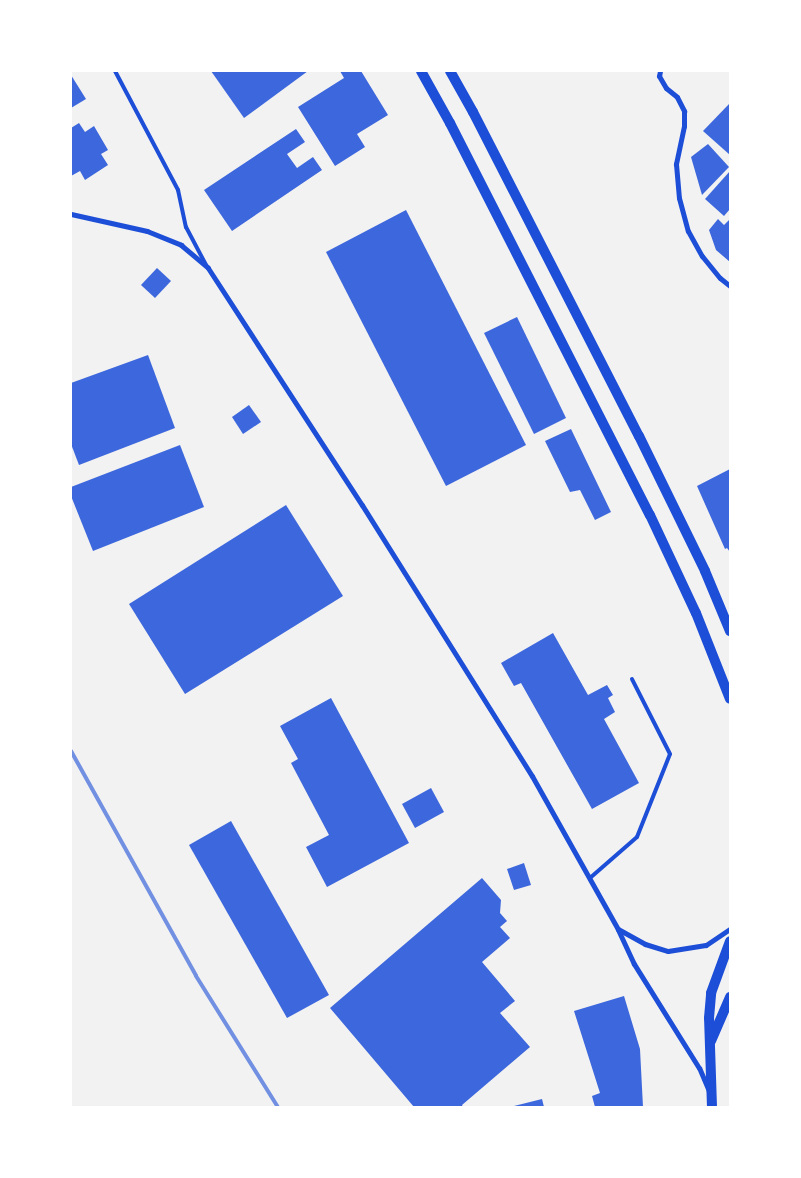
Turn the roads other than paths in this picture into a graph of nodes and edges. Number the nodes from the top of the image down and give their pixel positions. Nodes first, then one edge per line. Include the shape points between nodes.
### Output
1 (115, 71) edge
2 (421, 71) edge
3 (450, 71) edge
4 (660, 71) edge
5 (71, 214) edge
6 (208, 268) junction
7 (730, 286) edge
8 (730, 631) edge
9 (632, 679) dead end
10 (730, 699) edge
11 (590, 878) junction
12 (618, 929) junction
13 (730, 929) edge
14 (730, 941) edge
15 (730, 997) edge
16 (710, 1044) junction
17 (711, 1096) junction
18 (712, 1107) edge

1 - 6 lane via 178,190 186,227
2 - 10 main road via 650,515 696,613
3 - 8 main road via 639,436 705,571
4 - 7 street via 659,76 666,88 677,97 684,110 676,164 679,198 688,230 702,256
5 - 6 street via 147,231 181,245
6 - 11 street via 357,496 527,767
9 - 11 lane via 670,754 637,837
11 - 12 street
12 - 13 street via 645,944 668,951 706,945
12 - 17 street via 638,971 699,1068
14 - 16 main road via 711,993
15 - 16 main road
16 - 17 main road
17 - 18 main road

